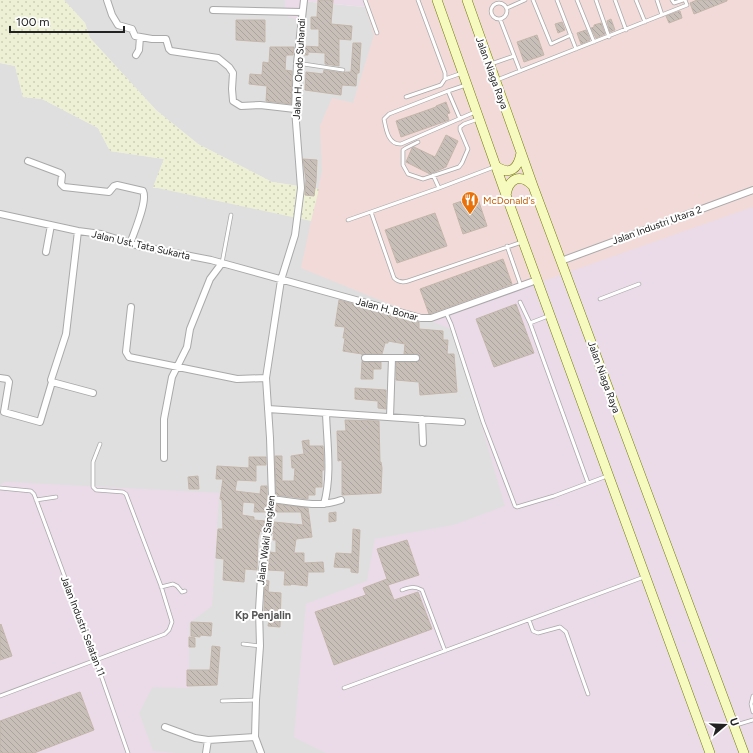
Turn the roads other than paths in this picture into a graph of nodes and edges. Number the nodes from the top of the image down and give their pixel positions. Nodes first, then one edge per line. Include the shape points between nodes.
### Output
1 (107, 0) edge
2 (304, 0) edge
3 (365, 0) edge
4 (418, 0) edge
5 (437, 0) edge
6 (467, 0) edge
7 (526, 0) edge
8 (533, 0) edge
9 (557, 0) edge
10 (577, 0) edge
11 (596, 0) edge
12 (615, 0) edge
13 (636, 0) edge
14 (657, 0) edge
15 (672, 0) edge
16 (684, 0) edge
17 (497, 1) edge
18 (507, 8) junction
19 (213, 10) dead end
20 (302, 12) junction
21 (662, 15) junction
22 (500, 19) junction
23 (644, 22) junction
24 (626, 30) junction
25 (377, 33) dead end
26 (571, 35) junction
27 (140, 37) junction
28 (608, 37) junction
29 (594, 42) junction
30 (576, 49) junction
31 (136, 55) dead end
32 (514, 56) junction
33 (297, 63) junction
34 (489, 65) junction
35 (343, 70) dead end
36 (520, 71) junction
37 (462, 73) junction
38 (445, 79) junction
39 (496, 81) junction
40 (466, 85) junction
41 (448, 91) junction
42 (406, 97) dead end
43 (295, 108) junction
44 (477, 115) junction
45 (460, 119) junction
46 (418, 142) dead end
47 (521, 153) junction
48 (28, 161) dead end
49 (496, 166) junction
50 (433, 176) junction
51 (533, 186) junction
52 (438, 188) junction
53 (753, 190) edge
54 (506, 195) junction
55 (371, 212) junction
56 (0, 214) edge
57 (231, 215) dead end
58 (348, 220) dead end
59 (51, 225) junction
60 (78, 231) junction
61 (523, 241) junction
62 (130, 244) junction
63 (507, 246) junction
64 (46, 252) dead end
65 (561, 261) junction
66 (222, 264) junction
67 (281, 280) junction
68 (537, 280) junction
69 (640, 284) dead end
70 (521, 286) junction
71 (600, 299) dead end
72 (520, 302) dead end
73 (131, 307) dead end
74 (445, 312) junction
75 (550, 315) junction
76 (530, 323) junction
77 (365, 358) dead end
78 (392, 358) junction
79 (416, 358) dead end
80 (178, 368) junction
81 (0, 378) edge
82 (266, 378) junction
83 (52, 382) junction
84 (93, 393) dead end
85 (268, 409) junction
86 (326, 413) junction
87 (390, 417) junction
88 (422, 419) junction
89 (462, 422) dead end
90 (424, 443) dead end
91 (100, 444) dead end
92 (164, 458) dead end
93 (609, 475) junction
94 (588, 483) junction
95 (0, 488) edge
96 (56, 497) dead end
97 (272, 499) junction
98 (36, 500) junction
99 (341, 500) dead end
100 (324, 504) junction
101 (645, 576) junction
102 (161, 587) junction
103 (402, 590) dead end
104 (185, 591) dead end
105 (529, 620) junction
106 (243, 644) dead end
107 (260, 646) junction
108 (445, 651) junction
109 (96, 661) junction
110 (344, 688) dead end
111 (588, 694) dead end
112 (0, 696) edge
113 (753, 696) edge
114 (256, 700) junction
115 (222, 701) dead end
116 (753, 712) edge
117 (753, 720) edge
118 (734, 726) junction
119 (165, 727) dead end
120 (255, 737) junction
121 (208, 740) junction
122 (128, 753) edge
123 (206, 753) edge
124 (261, 753) edge
125 (710, 753) edge
126 (744, 753) edge

1 - 27 street via 118,25 132,29 134,35
2 - 20 street, Jalan H. Ondo Suhandi
3 - 25 lane
4 - 38 lane
5 - 37 main road
6 - 34 main road, Jalan Niaga Raya
7 - 18 lane
8 - 26 lane via 551,44
9 - 26 lane
10 - 29 lane
11 - 28 lane
12 - 24 lane
13 - 23 lane
14 - 21 lane
15 - 16 lane via 674,4
16 - 21 lane via 687,5
17 - 18 lane
17 - 22 lane via 491,11 495,18
18 - 22 lane via 505,16
19 - 20 street
20 - 33 street, Jalan H. Ondo Suhandi
21 - 23 lane
22 - 32 lane
23 - 24 lane
24 - 28 lane
26 - 30 lane
27 - 31 street
27 - 43 street via 166,39 171,51 218,58 229,66 233,73 233,101 242,106
28 - 29 lane
29 - 30 lane
30 - 36 lane
32 - 34 lane
32 - 36 lane
33 - 35 lane
33 - 43 street, Jalan H. Ondo Suhandi
34 - 39 main road, Jalan Niaga Raya
36 - 39 lane
37 - 38 lane
37 - 40 main road
38 - 42 lane via 441,84
39 - 47 main road, Jalan Niaga Raya
40 - 41 lane
40 - 44 main road
41 - 45 lane
41 - 45 lane via 386,116 384,119 389,138 396,144 401,144
43 - 67 street, Jalan H. Ondo Suhandi via 301,188 295,235
44 - 45 lane
44 - 49 main road
44 - 50 lane via 460,127 468,149 461,165
46 - 50 lane via 403,150 404,169 408,174 418,178
47 - 49 main road via 516,168 502,171
47 - 51 main road, Jalan Niaga Raya
48 - 62 street via 60,173 61,184 64,187 109,192 117,185 143,191 144,204
49 - 52 lane
49 - 54 main road
50 - 52 lane
51 - 54 main road via 527,180 519,178 508,186
51 - 65 main road, Jalan Niaga Raya
52 - 55 lane
53 - 65 street, Jalan Industri Utara 2
54 - 61 main road
55 - 58 lane
55 - 63 lane via 394,278 401,282
56 - 59 street, Jalan Ust. Tata Sukarta
57 - 66 lane
59 - 60 street, Jalan Ust. Tata Sukarta
59 - 64 street
60 - 62 street, Jalan Ust. Tata Sukarta via 101,234
60 - 83 street via 66,334
61 - 63 lane
61 - 68 main road
62 - 66 street, Jalan Ust. Tata Sukarta
63 - 70 lane
65 - 118 main road, Jalan Niaga Raya
66 - 67 street, Jalan Ust. Tata Sukarta
66 - 80 street via 210,279 192,323 187,347
67 - 74 street, Jalan H. Bonar via 421,318 431,318
67 - 82 street, Jalan Wakil Sangken
68 - 70 street, Jalan H. Bonar
68 - 75 main road
69 - 71 lane
70 - 74 street, Jalan H. Bonar
72 - 76 lane
73 - 80 street via 126,352 129,358
74 - 94 lane via 515,506 554,496
75 - 76 lane
75 - 93 main road
76 - 94 lane
77 - 78 street
78 - 79 street
78 - 87 street
80 - 82 street via 237,378
80 - 92 street via 168,393 164,419
81 - 83 street via 9,382 4,412 40,422
82 - 85 street, Jalan Wakil Sangken
83 - 84 street
85 - 86 street
85 - 97 street, Jalan Wakil Sangken
86 - 87 street
86 - 100 street via 328,465
87 - 88 street
88 - 89 street
88 - 90 street
91 - 102 lane via 93,462 93,487 96,490 126,494
93 - 94 lane
93 - 101 main road
95 - 98 lane via 31,491
96 - 98 lane
97 - 100 street
97 - 107 street, Jalan Wakil Sangken via 261,577
98 - 109 lane, Jalan Industri Selatan 11
99 - 100 street
101 - 105 lane
101 - 125 main road
102 - 104 lane via 173,584 182,592
102 - 109 lane via 172,622 166,634
103 - 108 lane via 410,586 422,590
105 - 108 lane
105 - 111 lane via 533,630 538,633 560,627 566,632
106 - 107 lane
107 - 114 street, Jalan Wakil Sangken
108 - 110 lane
109 - 112 lane
109 - 122 lane, Jalan Industri Selatan 11
113 - 116 lane
114 - 115 lane
114 - 120 street, Jalan Wakil Sangken
117 - 118 lane
118 - 126 main road, Jalan Niaga Raya
119 - 121 street
120 - 121 street
120 - 124 street, Jalan Wakil Sangken
121 - 123 street

